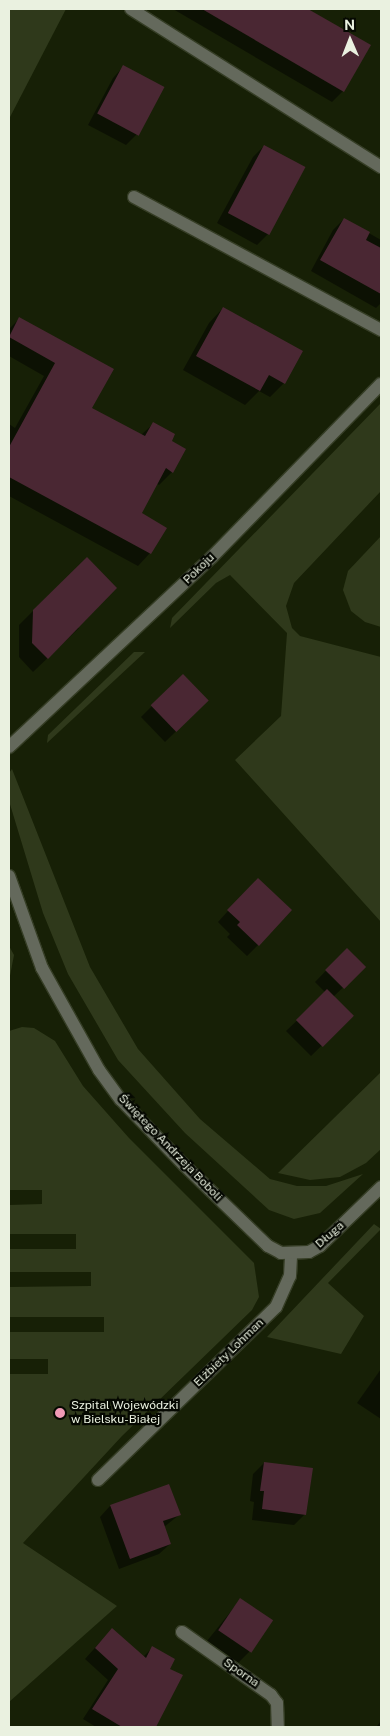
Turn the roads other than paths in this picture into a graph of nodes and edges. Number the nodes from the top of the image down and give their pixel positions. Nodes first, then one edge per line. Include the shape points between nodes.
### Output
1 (131, 9) edge
2 (381, 167) edge
3 (134, 197) dead end
4 (381, 330) edge
5 (381, 384) edge
6 (9, 747) edge
7 (9, 876) edge
8 (381, 1187) edge
9 (291, 1254) junction
10 (98, 1480) dead end
11 (182, 1632) dead end
12 (278, 1727) edge

1 - 2 street
3 - 4 street
5 - 6 street, Pokoju via 212,557
7 - 9 street, Świętego Andrzeja Boboli via 42,968 99,1070 134,1113 268,1246
8 - 9 street, Długa via 320,1246 309,1252
9 - 10 street, Elżbiety Lohman via 288,1283 276,1307
11 - 12 street, Sporna via 271,1695 277,1703

